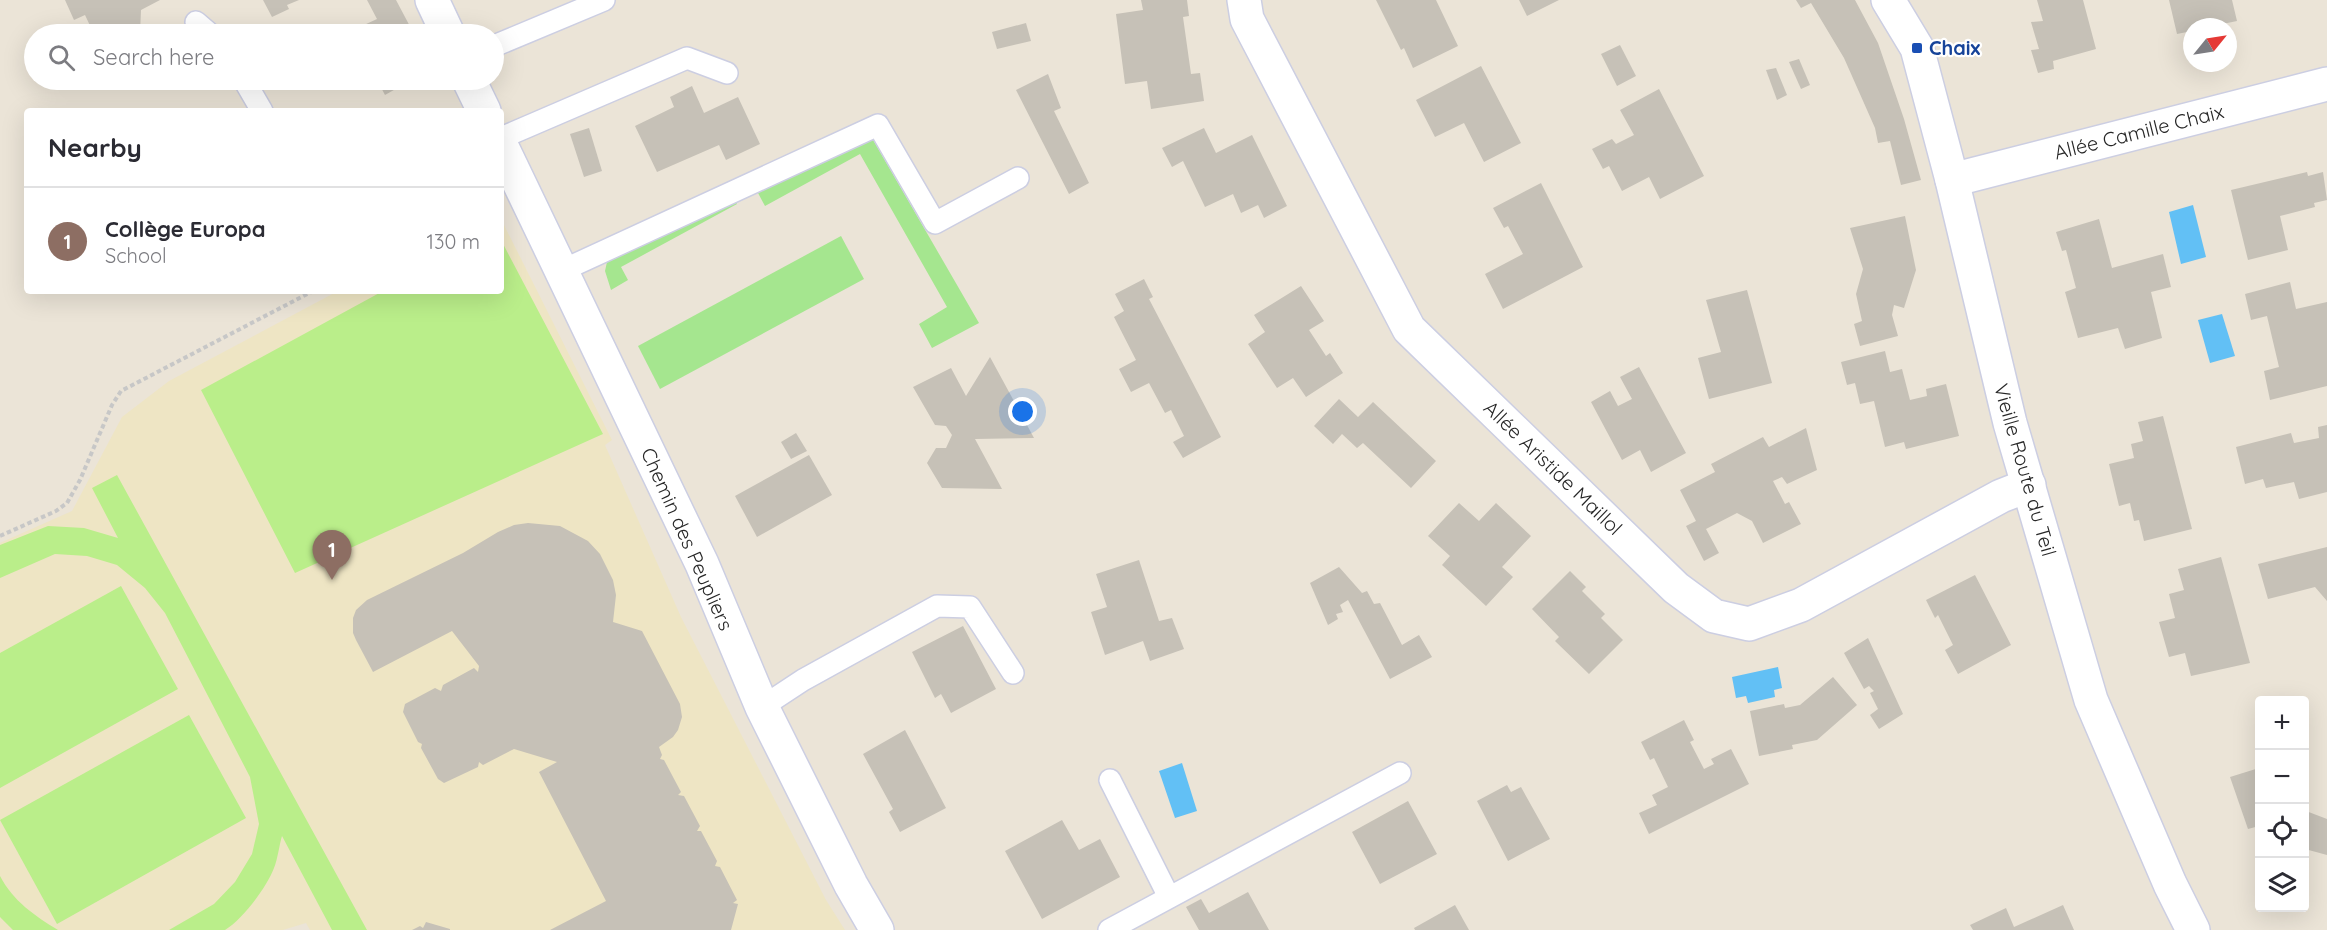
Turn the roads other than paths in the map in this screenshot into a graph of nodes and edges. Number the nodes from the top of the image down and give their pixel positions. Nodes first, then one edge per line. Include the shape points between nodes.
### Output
1 (432, 0) edge
2 (604, 0) edge
3 (1244, 0) edge
4 (1888, 0) edge
5 (443, 24) edge
6 (504, 42) edge
7 (728, 73) dead end
8 (2327, 84) edge
9 (250, 90) edge
10 (474, 90) edge
11 (260, 108) edge
12 (483, 108) edge
13 (504, 156) edge
14 (1018, 178) dead end
15 (1952, 180) junction
16 (561, 271) junction
17 (2029, 485) junction
18 (1013, 673) dead end
19 (762, 707) junction
20 (1400, 773) dead end
21 (1110, 780) dead end
22 (1169, 897) junction
23 (877, 930) edge
24 (1109, 930) edge
25 (2193, 930) edge

1 - 5 street
2 - 6 lane
3 - 17 street, Allée Aristide Maillol via 1247,19 1409,329 1676,588 1714,615 1749,624 1801,605 2001,496
4 - 15 street, Vieille Route du Teil via 1917,48
7 - 13 lane via 687,58
8 - 15 street, Allée Camille Chaix
9 - 11 lane
10 - 12 street
13 - 16 street, Chemin des Peupliers
14 - 16 lane via 935,223 878,126
15 - 17 street, Vieille Route du Teil via 2010,423
16 - 19 street, Chemin des Peupliers via 702,564
17 - 25 street, Vieille Route du Teil via 2091,700
18 - 19 lane via 970,607 937,606
19 - 23 street, Chemin des Peupliers
20 - 22 lane
21 - 22 lane
22 - 24 lane

